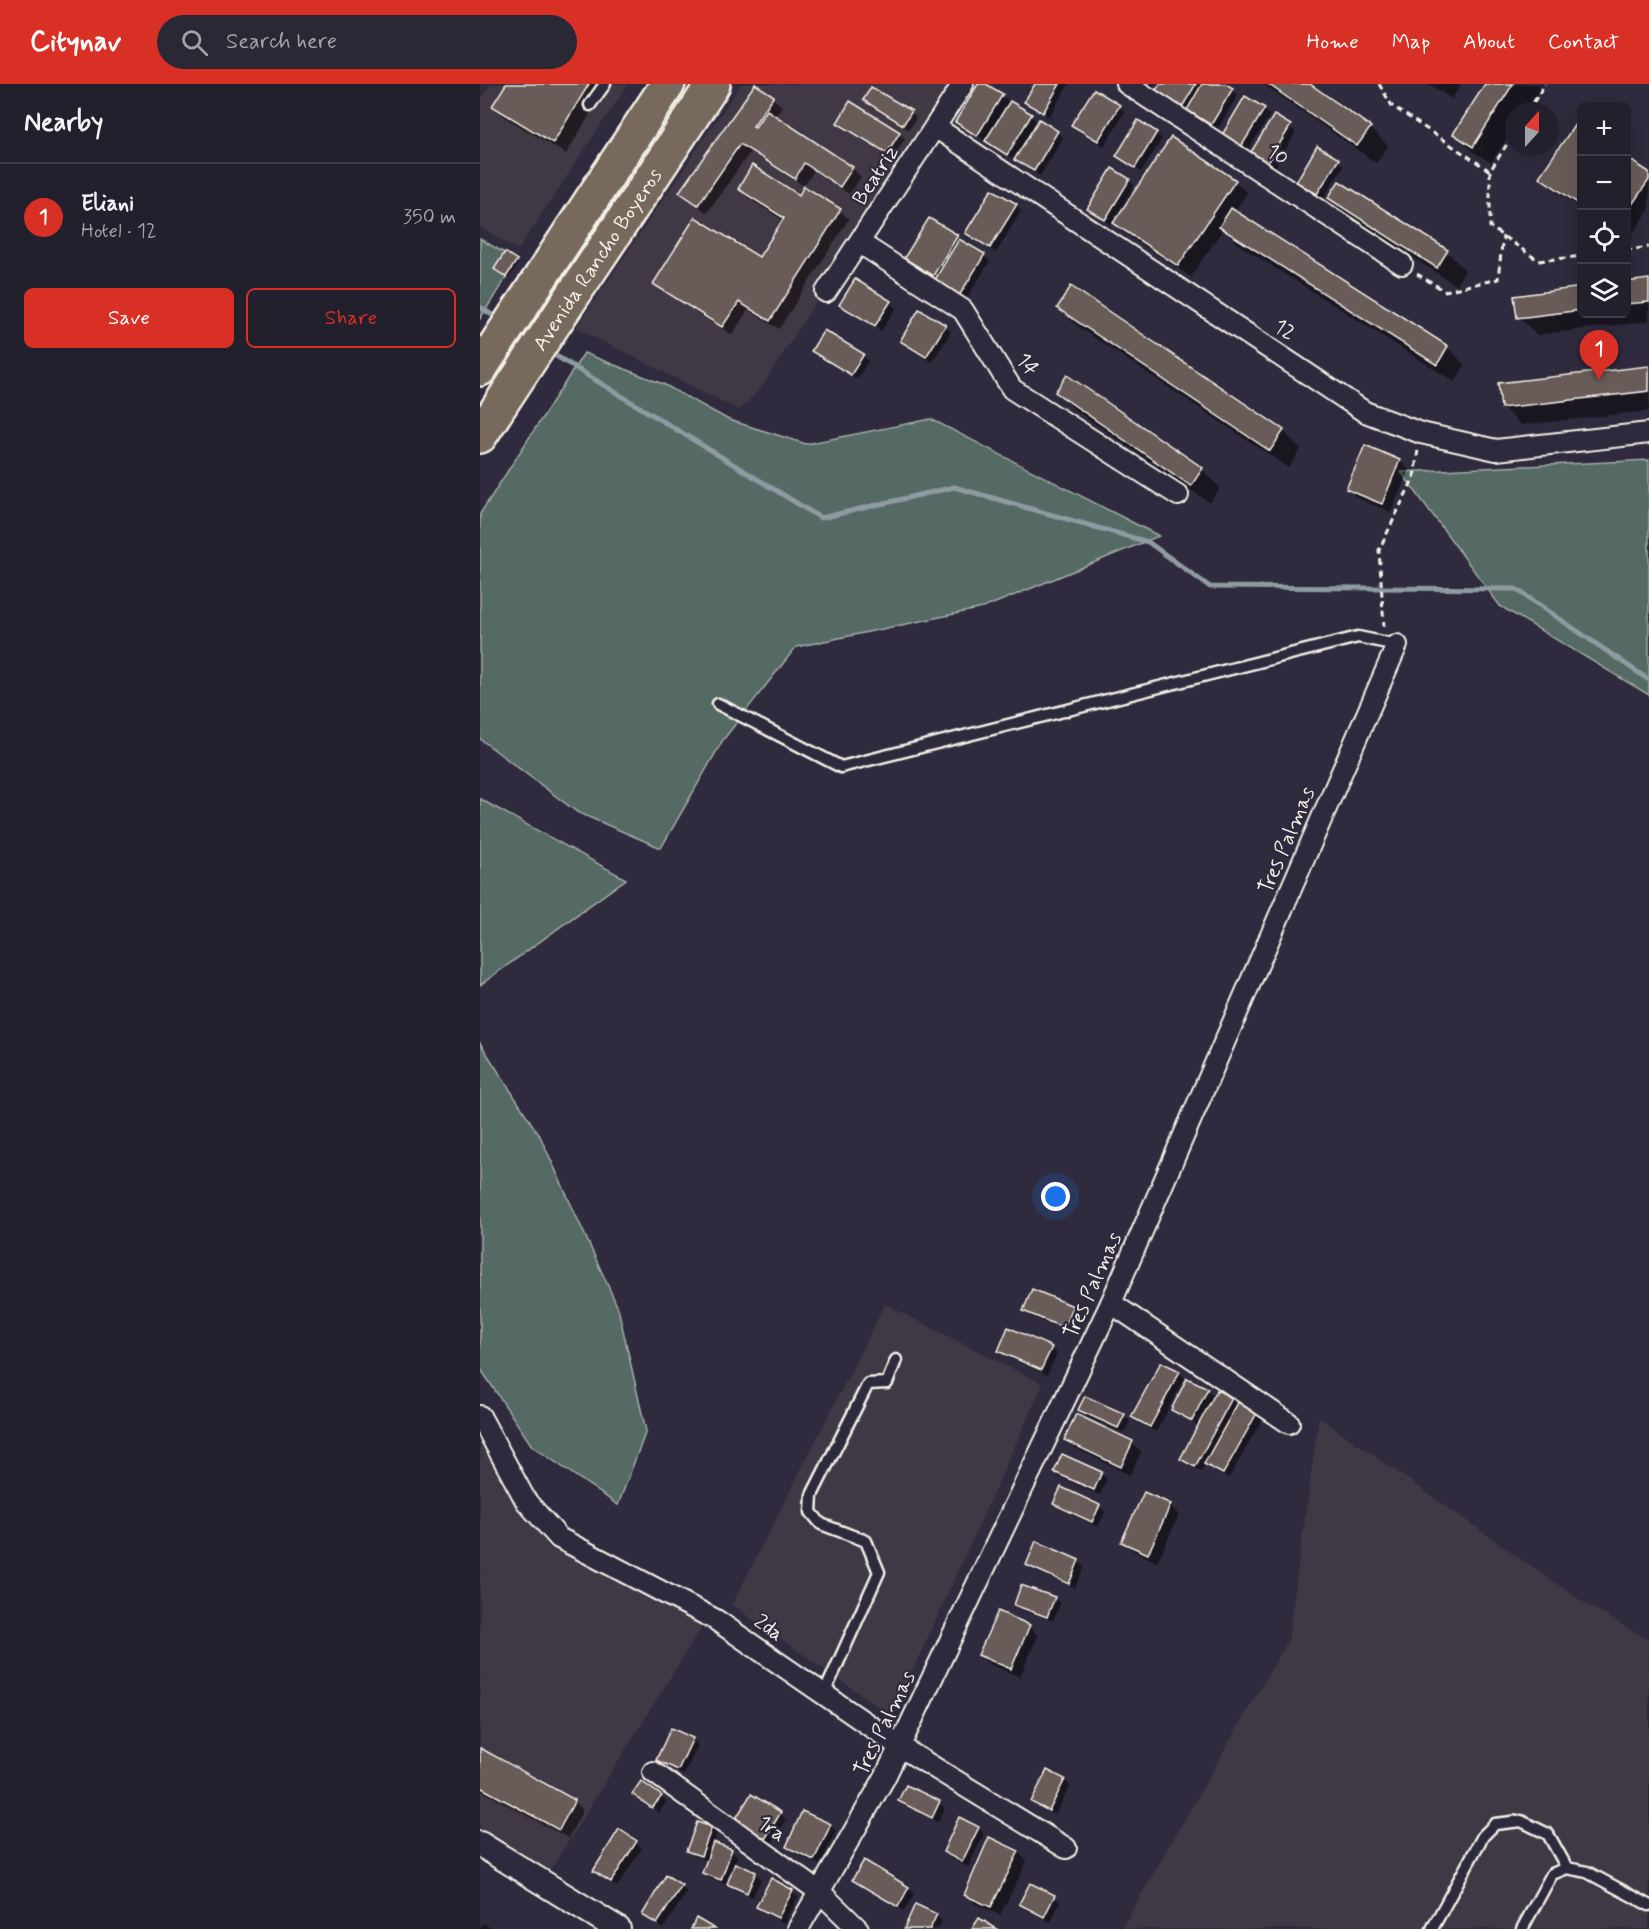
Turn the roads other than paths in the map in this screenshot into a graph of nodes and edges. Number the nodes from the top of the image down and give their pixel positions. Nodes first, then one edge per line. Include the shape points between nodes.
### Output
1 (605, 84) edge
2 (668, 84) edge
3 (713, 84) edge
4 (963, 84) edge
5 (1127, 84) edge
6 (590, 105) dead end
7 (935, 127) junction
8 (860, 243) junction
9 (1402, 264) road end
10 (826, 292) dead end
11 (486, 360) edge
12 (1649, 433) edge
13 (480, 436) edge
14 (1178, 495) dead end
15 (1391, 644) joint
16 (718, 704) dead end
17 (1111, 1303) junction
18 (896, 1360) dead end
19 (480, 1416) edge
20 (1289, 1423) dead end
21 (824, 1694) junction
22 (899, 1746) junction
23 (652, 1772) dead end
24 (480, 1844) edge
25 (1066, 1848) dead end
26 (1567, 1868) junction
27 (821, 1893) junction
28 (1649, 1905) edge
29 (618, 1929) edge
30 (798, 1929) edge
31 (858, 1929) edge
32 (1432, 1929) edge
33 (1522, 1929) edge

1 - 6 lane
2 - 11 highway, Avenida Rancho Boyeros
3 - 13 highway, Avenida Rancho Boyeros
4 - 7 street, Beatriz
5 - 9 street, 10
7 - 8 street, Beatriz
7 - 12 street, 12 via 1365,411 1421,433 1496,450
8 - 10 street, Beatriz
8 - 14 street, 14 via 963,310 1012,388
15 - 16 lane via 1358,637 841,767
15 - 17 street, Tres Palmas
17 - 20 street
17 - 22 street, Tres Palmas
18 - 21 lane via 886,1383 868,1384 812,1496 811,1512 821,1524 866,1541 879,1572
19 - 21 street, 2da via 526,1501 559,1538 716,1620
21 - 22 street, 2da
22 - 25 street, 2da
22 - 27 street, Tres Palmas
23 - 27 street, 1ra
24 - 29 street
26 - 28 lane via 1587,1872
26 - 32 lane via 1548,1834 1521,1821 1495,1824 1484,1836
26 - 33 lane via 1552,1874
27 - 30 street, Tres Palmas
27 - 31 street, 1ra

